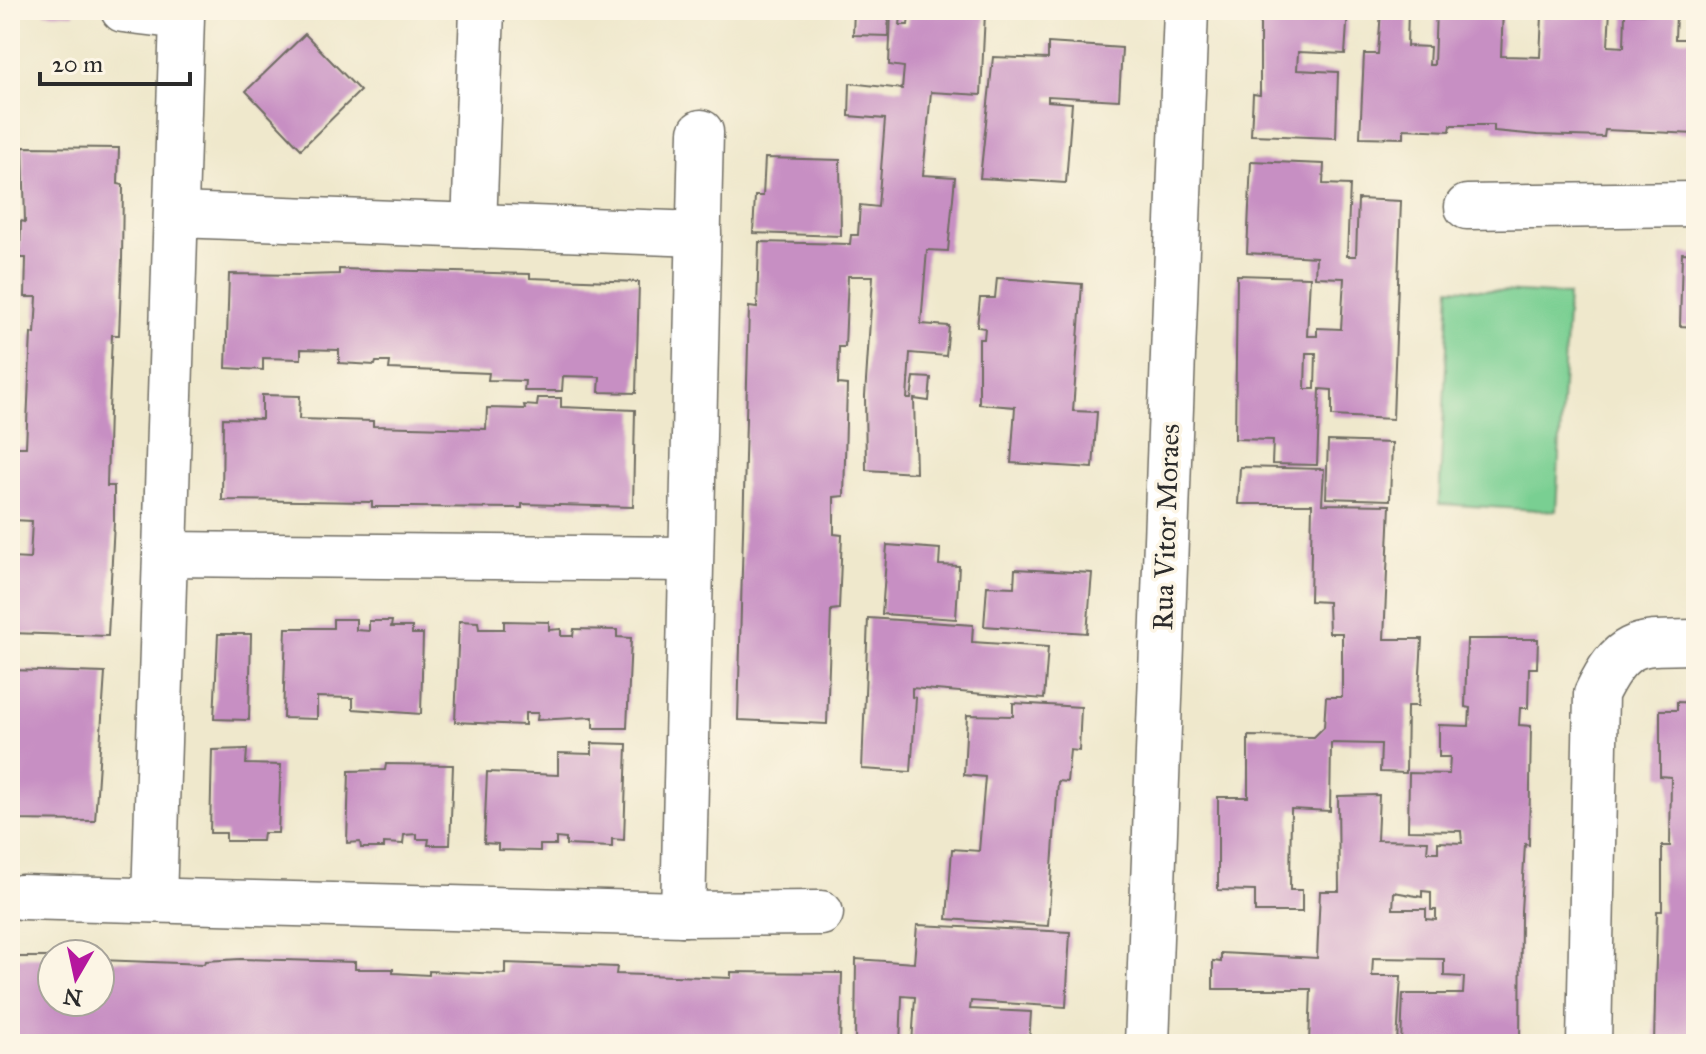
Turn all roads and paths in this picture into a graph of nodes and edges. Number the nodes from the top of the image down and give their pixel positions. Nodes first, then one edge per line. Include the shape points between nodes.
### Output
1 (123, 10) edge
2 (482, 10) edge
3 (1186, 10) edge
4 (701, 132) dead end
5 (1696, 204) edge
6 (1467, 207) dead end
7 (177, 215) junction
8 (474, 226) junction
9 (699, 234) junction
10 (167, 554) junction
11 (689, 559) junction
12 (1696, 642) edge
13 (21, 897) dead end
14 (154, 900) junction
15 (821, 913) dead end
16 (683, 914) junction
17 (1147, 1044) edge
18 (1589, 1044) edge

1 - 7 street via 182,17
2 - 8 street
3 - 17 street, Rua Vitor Moraes
4 - 9 street
5 - 6 street
7 - 8 street
7 - 10 street
8 - 9 street
9 - 11 street
10 - 11 street
10 - 14 street
11 - 16 street
12 - 18 street via 1640,643 1611,662 1596,694
13 - 14 street
14 - 16 street
15 - 16 street

